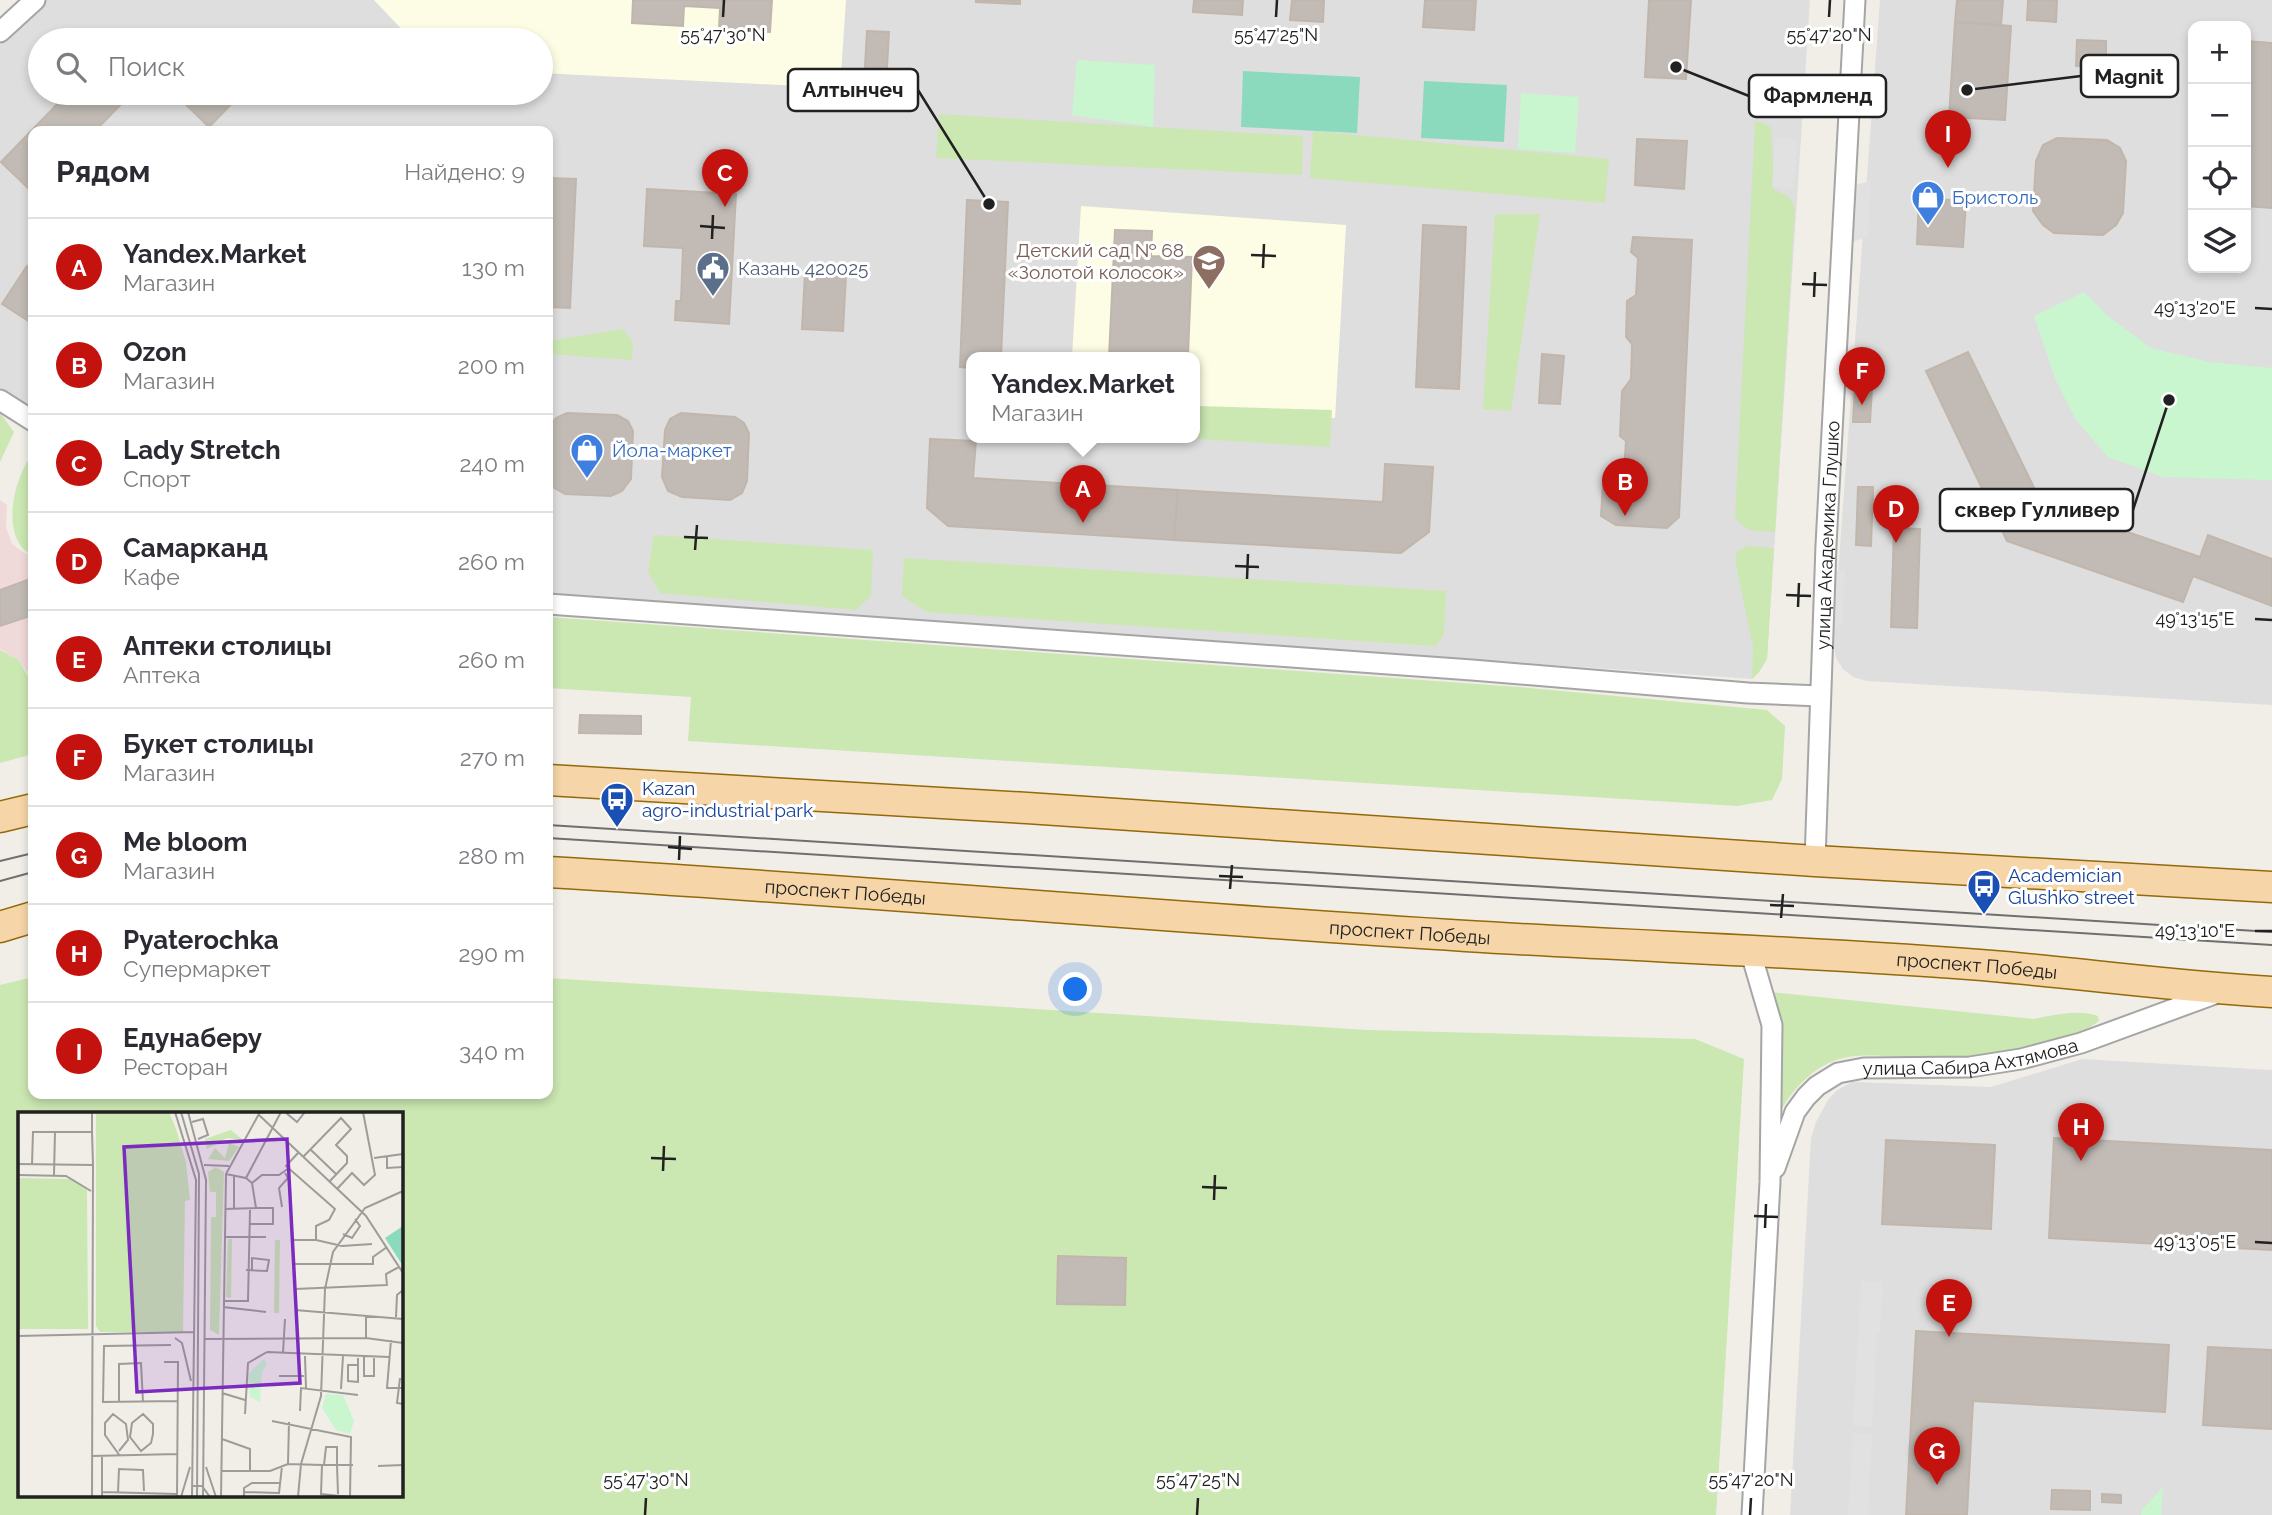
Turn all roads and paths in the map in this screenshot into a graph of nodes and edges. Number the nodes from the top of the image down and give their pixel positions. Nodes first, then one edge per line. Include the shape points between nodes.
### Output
1 (35, 0) edge
2 (1855, 0) edge
3 (0, 32) edge
4 (0, 400) edge
5 (28, 418) edge
6 (553, 604) edge
7 (1820, 696) junction
8 (553, 780) edge
9 (28, 809) edge
10 (0, 817) edge
11 (1815, 861) junction
12 (553, 872) edge
13 (2272, 887) edge
14 (28, 919) edge
15 (0, 927) edge
16 (1750, 950) junction
17 (2227, 990) junction
18 (2272, 992) edge
19 (1770, 1182) junction
20 (1752, 1515) edge

1 - 3 street
2 - 7 street, улица Академика Глушко
4 - 5 street
6 - 7 street
7 - 11 street, улица Академика Глушко
8 - 11 main road
9 - 10 main road
11 - 13 main road
12 - 16 main road, проспект Победы via 1468,936
14 - 15 main road
16 - 17 main road, проспект Победы via 2004,967
16 - 19 street, улица Сабира Ахтямова via 1772,1026
17 - 18 main road, проспект Победы
17 - 19 street, улица Сабира Ахтямова via 2081,1043 2021,1059 1970,1068 1864,1068 1839,1073 1817,1086 1796,1112
19 - 20 street, улица Сабира Ахтямова

